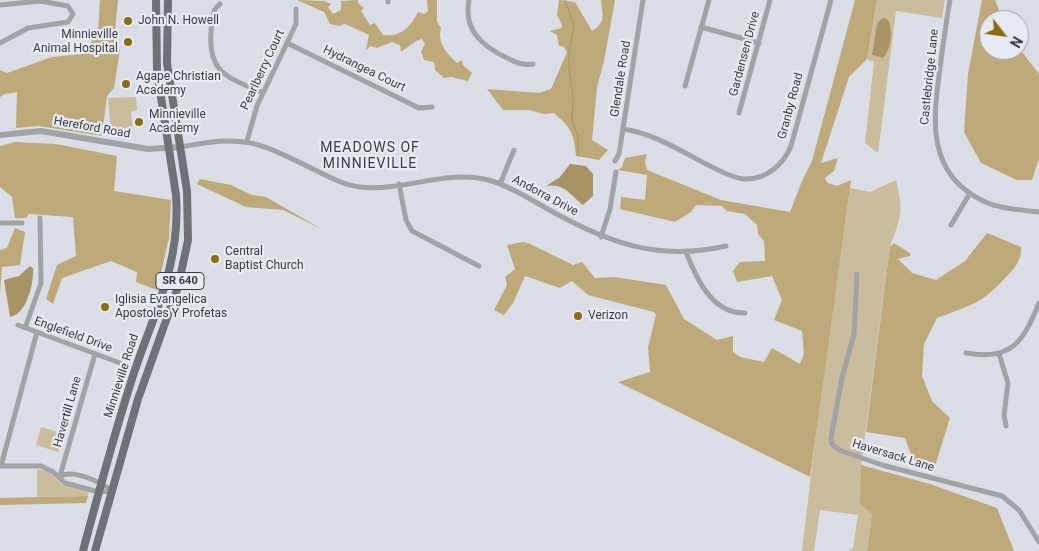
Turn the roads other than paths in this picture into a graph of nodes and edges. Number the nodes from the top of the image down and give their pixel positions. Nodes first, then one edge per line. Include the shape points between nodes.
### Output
1 (156, 0) edge
2 (168, 0) edge
3 (469, 0) edge
4 (643, 0) edge
5 (709, 0) edge
6 (770, 0) edge
7 (831, 0) edge
8 (950, 0) edge
9 (220, 4) dead end
10 (0, 5) edge
11 (296, 9) dead end
12 (702, 27) junction
13 (0, 43) edge
14 (287, 43) junction
15 (759, 43) junction
16 (533, 64) dead end
17 (685, 86) dead end
18 (263, 93) junction
19 (432, 107) dead end
20 (740, 113) dead end
21 (623, 129) junction
22 (0, 135) edge
23 (247, 141) junction
24 (181, 147) junction
25 (169, 148) junction
26 (514, 150) dead end
27 (615, 161) dead end
28 (616, 172) dead end
29 (400, 184) junction
30 (500, 184) junction
31 (970, 193) junction
32 (1039, 212) edge
33 (40, 218) dead end
34 (0, 223) edge
35 (22, 223) dead end
36 (951, 225) dead end
37 (601, 237) junction
38 (726, 246) dead end
39 (686, 252) junction
40 (479, 266) dead end
41 (858, 274) dead end
42 (1039, 303) edge
43 (745, 313) dead end
44 (18, 325) dead end
45 (25, 328) junction
46 (37, 332) junction
47 (966, 353) dead end
48 (95, 354) junction
49 (999, 354) junction
50 (120, 363) dead end
51 (1006, 426) dead end
52 (1, 466) edge
53 (60, 476) junction
54 (102, 483) junction
55 (112, 491) junction
56 (99, 492) junction
57 (1039, 542) edge
58 (82, 551) edge
59 (95, 551) edge

1 - 25 main road, Minnieville Road / SR 640 via 157,71
2 - 24 main road, Minnieville Road / SR 640 via 167,62
3 - 16 street via 470,26 483,44 520,64
4 - 21 street, Glendale Road
5 - 12 street
6 - 15 street, Gardensen Drive
7 - 21 street, Granby Road via 791,146 785,158 770,172 757,178 735,177 651,136
8 - 31 street, Castlebridge Lane via 934,129 945,165 955,180
9 - 18 street via 212,16 212,59 228,77
10 - 13 street via 48,2 68,6 73,14 66,23 28,28
11 - 14 street, Pearlberry Court via 297,21
12 - 15 street
12 - 17 street
14 - 18 street, Pearlberry Court
14 - 19 street, Hydrangea Court via 420,108
15 - 20 street, Gardensen Drive
18 - 23 street, Pearlberry Court
21 - 27 street, Glendale Road
22 - 25 street, Hereford Road via 41,130 144,149
23 - 24 street, Andorra Drive via 223,139
23 - 29 street, Andorra Drive via 346,184 368,188
24 - 25 street, Hereford Road
24 - 55 main road, Minnieville Road / SR 640 via 189,212 184,262 138,399
25 - 54 main road, Minnieville Road / SR 640 via 177,214 174,255 125,400
26 - 30 street
28 - 37 street
29 - 30 street, Andorra Drive via 460,176
29 - 40 street via 406,220 412,231
30 - 37 street, Andorra Drive
31 - 32 street, Castlebridge Lane via 993,205
31 - 36 street
33 - 45 street via 41,284
34 - 35 street
37 - 39 street, Andorra Drive via 638,248
38 - 39 street, Andorra Drive
39 - 43 street via 707,294 727,311
41 - 57 street, Haversack Lane via 856,321 842,378 832,444 882,465 1002,496 1020,510
42 - 49 street via 1022,340
44 - 45 street, Englefield Drive
45 - 46 street, Englefield Drive
46 - 48 street, Englefield Drive
46 - 52 street
47 - 49 street
48 - 50 street, Englefield Drive
48 - 53 street, Havertill Lane
49 - 51 street via 1008,384 1004,415
52 - 53 street via 41,466
53 - 54 street via 68,474
53 - 56 street via 65,482
54 - 55 street
54 - 56 main road, Minnieville Road / SR 640
55 - 56 street
55 - 59 main road, Minnieville Road / SR 640
56 - 58 main road, Minnieville Road / SR 640

